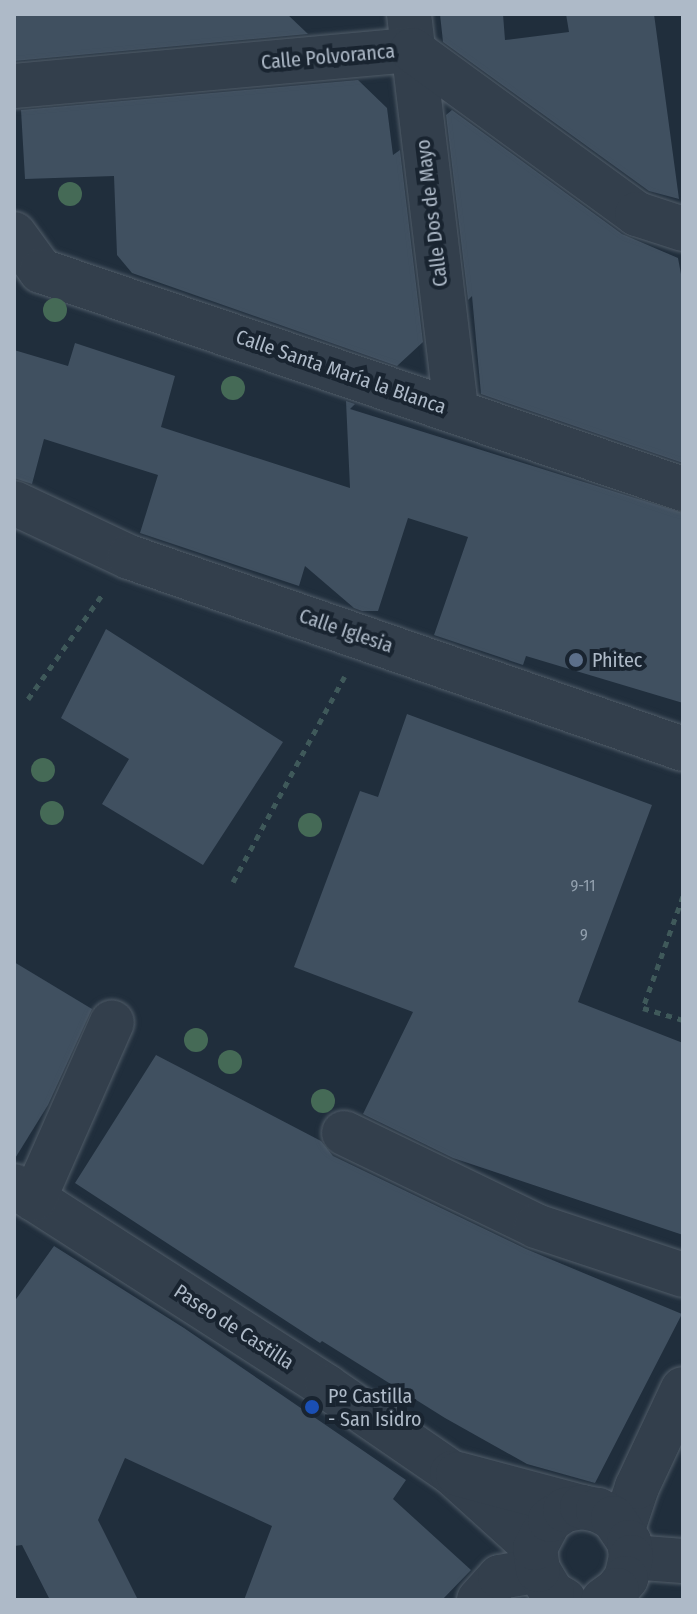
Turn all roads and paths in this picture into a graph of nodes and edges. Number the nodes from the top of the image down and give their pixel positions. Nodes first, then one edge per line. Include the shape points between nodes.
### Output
1 (410, 32) edge
2 (14, 86) edge
3 (683, 229) edge
4 (14, 234) edge
5 (456, 411) junction
6 (683, 489) edge
7 (14, 503) edge
8 (129, 557) junction
9 (366, 637) junction
10 (28, 699) dead end
11 (683, 749) edge
12 (233, 882) dead end
13 (683, 896) edge
14 (683, 1020) edge
15 (112, 1022) dead end
16 (344, 1133) dead end
17 (24, 1192) edge
18 (683, 1275) edge
19 (683, 1389) edge
20 (452, 1473) junction
21 (582, 1507) junction
22 (627, 1543) junction
23 (683, 1561) edge
24 (545, 1573) edge
25 (479, 1600) edge
26 (603, 1600) edge

1 - 2 street, Calle Polvoranca
1 - 3 street, Calle Polvoranca via 637,214
1 - 5 street, Calle Dos de Mayo
4 - 5 street, Calle Santa María la Blanca via 41,271
5 - 6 street, Calle Santa María la Blanca
7 - 8 street, Calle Iglesia
8 - 9 street, Calle Iglesia
8 - 10 path
9 - 11 street, Calle Iglesia
9 - 12 path
13 - 14 path via 643,1008
15 - 17 street
16 - 18 street via 536,1226
17 - 20 street, Paseo de Castilla
19 - 22 street via 637,1487
20 - 21 street, Paseo de Castilla
20 - 24 street, Paseo de Castilla
21 - 22 street, Paseo de Castilla via 598,1510
21 - 24 street via 550,1520
22 - 23 street
22 - 26 street via 626,1578
24 - 25 street via 500,1577

